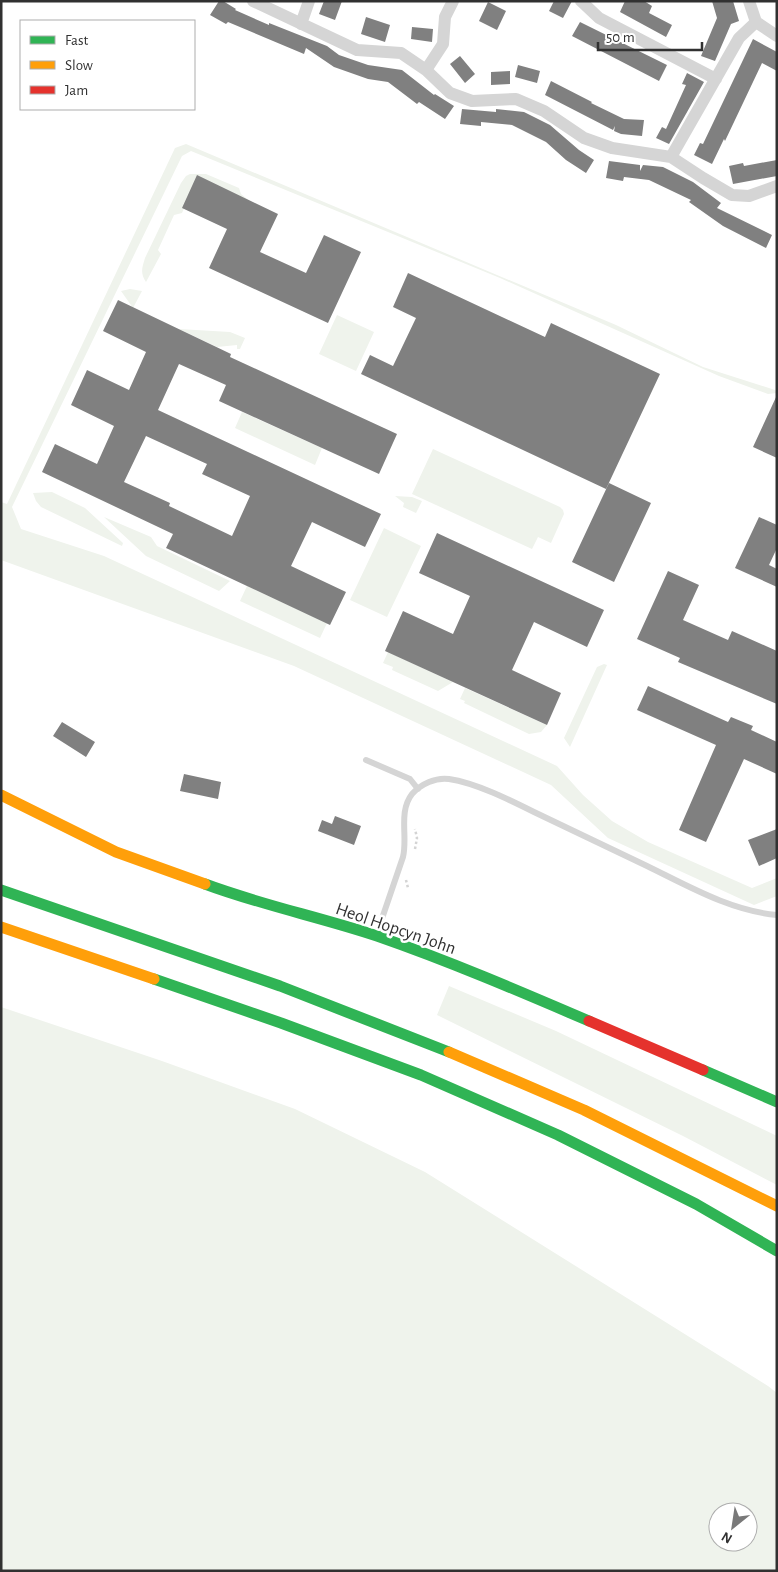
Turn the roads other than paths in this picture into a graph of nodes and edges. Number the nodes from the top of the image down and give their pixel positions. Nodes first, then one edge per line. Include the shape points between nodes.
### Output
1 (253, 1) edge
2 (309, 1) edge
3 (453, 1) edge
4 (581, 1) edge
5 (750, 1) edge
6 (756, 22) junction
7 (301, 24) junction
8 (777, 36) edge
9 (426, 70) junction
10 (716, 79) junction
11 (671, 157) junction
12 (777, 186) edge
13 (366, 760) dead end
14 (418, 789) junction
15 (1, 795) edge
16 (1, 890) edge
17 (777, 915) edge
18 (1, 927) edge
19 (376, 936) junction
20 (777, 1102) edge
21 (777, 1207) edge
22 (777, 1251) edge

1 - 7 street
2 - 7 street
3 - 9 street via 445,17 443,44
4 - 10 street via 599,18
5 - 6 street
6 - 8 street
6 - 10 street via 739,38
7 - 9 street via 357,50 401,53
9 - 11 street via 450,93 472,101 516,99 544,111 584,138 612,148
10 - 11 street
11 - 12 street via 732,195 749,196
13 - 14 lane via 410,779
14 - 17 lane via 426,783 448,779 496,794 732,906 756,914
14 - 19 lane via 405,810 404,857
15 - 19 main road, Heol Hopcyn John via 116,852 178,876
16 - 21 main road via 280,986 425,1042 584,1110
18 - 22 main road via 281,1023 421,1075 567,1139 696,1204
19 - 20 main road, Heol Hopcyn John via 519,991

